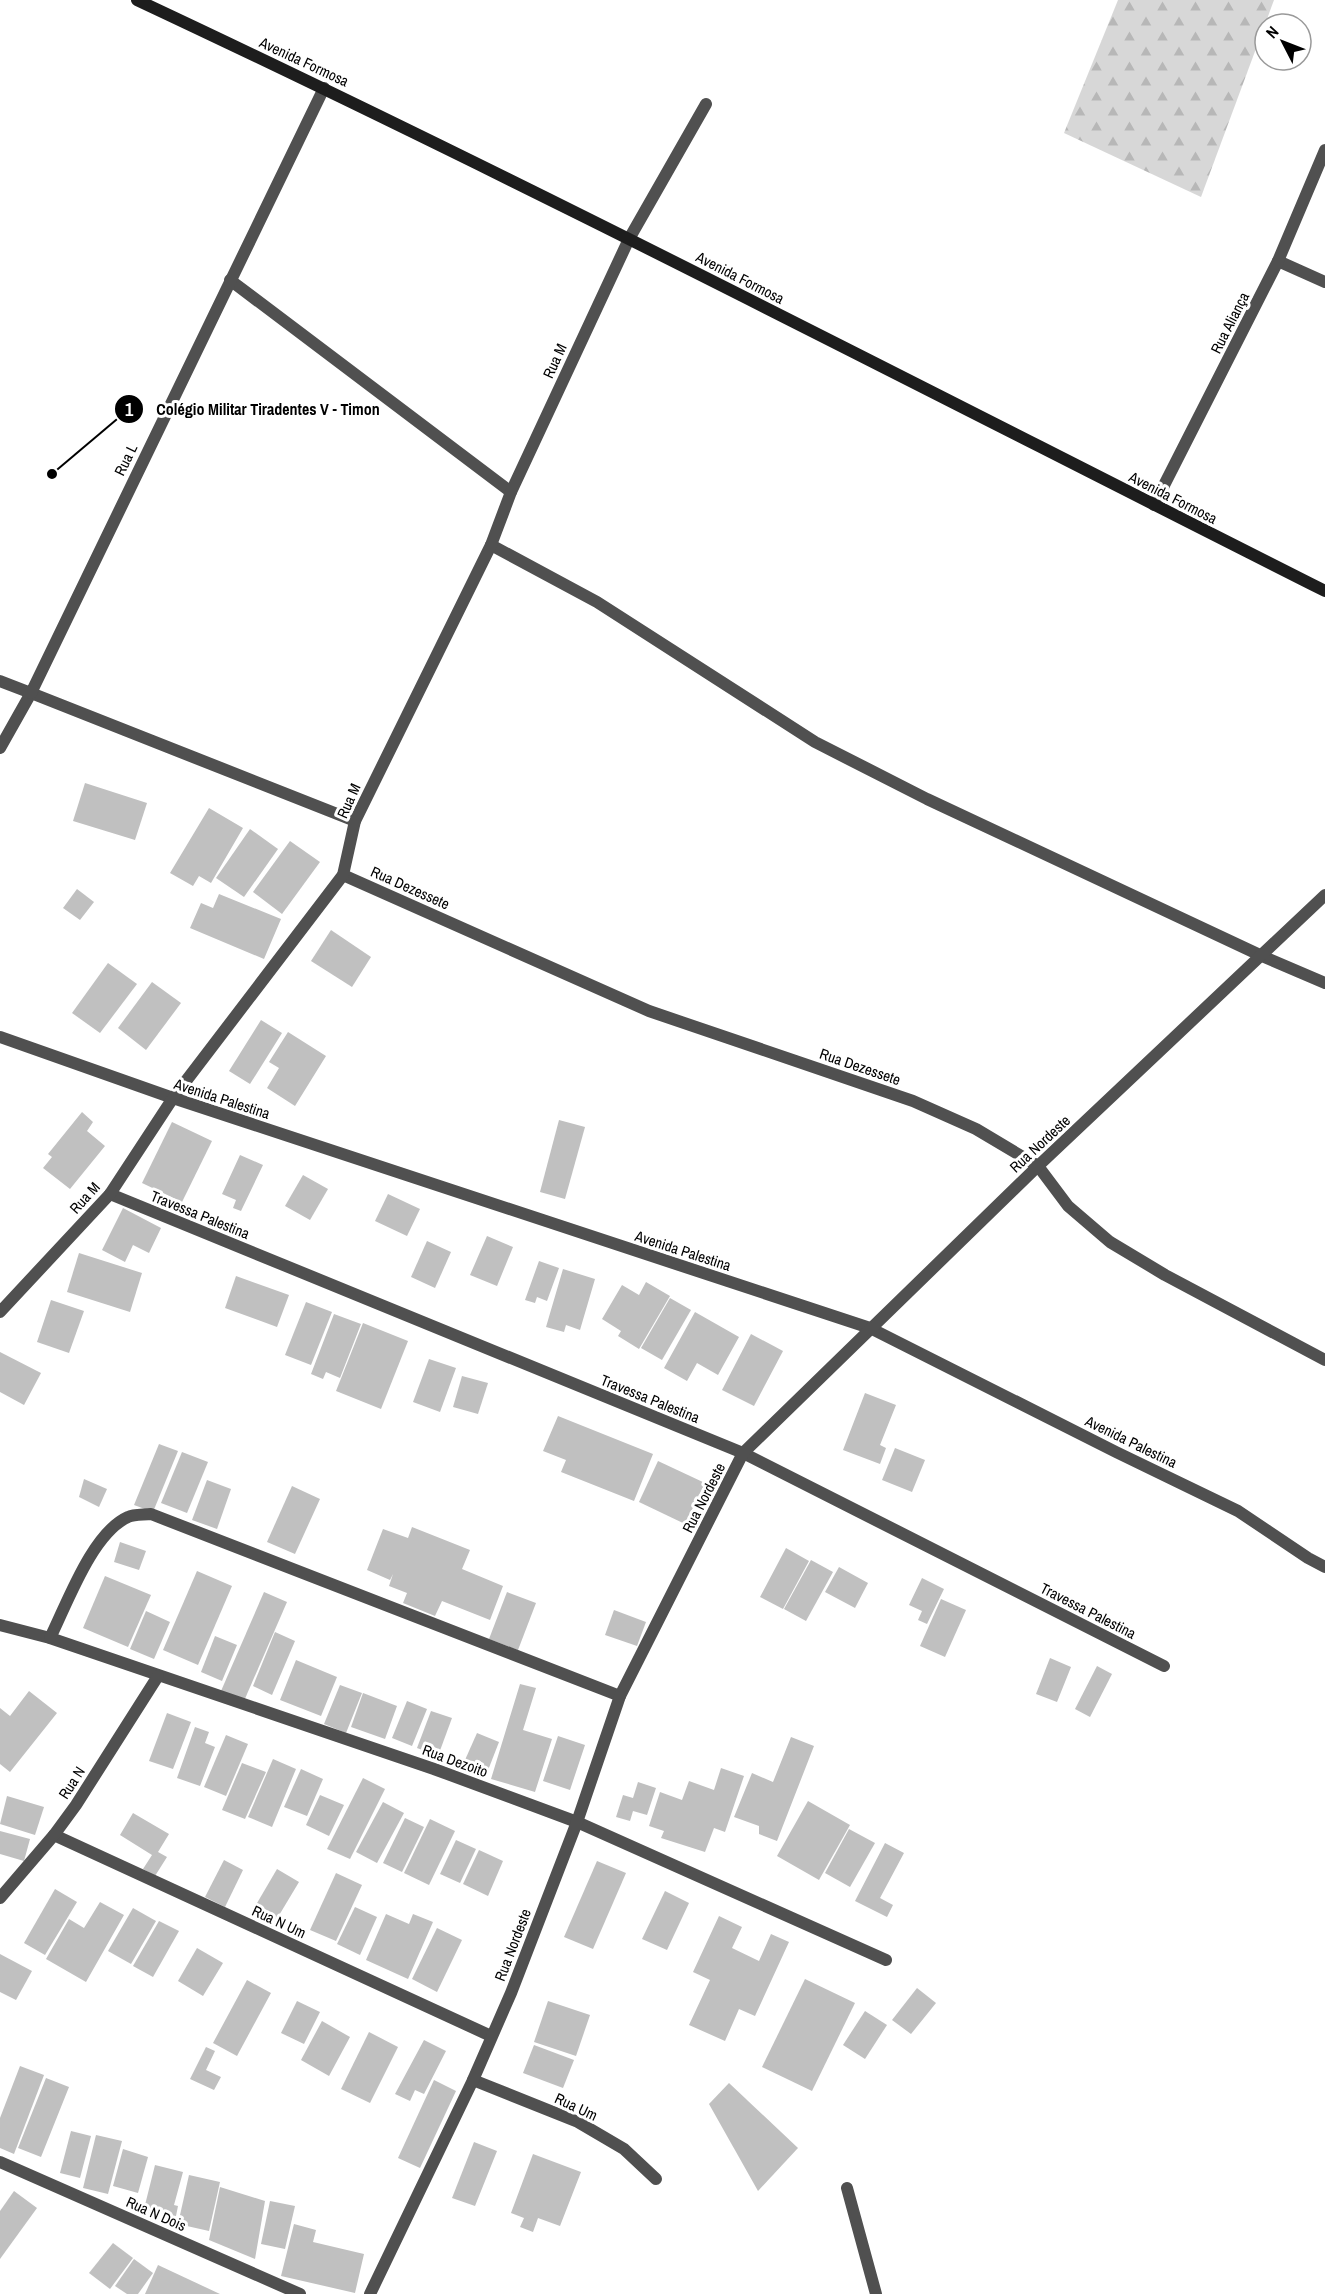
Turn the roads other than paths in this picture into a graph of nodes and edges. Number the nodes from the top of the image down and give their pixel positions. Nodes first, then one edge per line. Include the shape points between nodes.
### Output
1 (137, 0) edge
2 (324, 88) junction
3 (706, 104) dead end
4 (1325, 150) edge
5 (629, 238) junction
6 (1278, 261) junction
7 (230, 280) junction
8 (1325, 282) edge
9 (511, 492) junction
10 (1154, 505) junction
11 (491, 545) junction
12 (1325, 591) edge
13 (0, 681) edge
14 (31, 693) junction
15 (0, 748) edge
16 (355, 821) junction
17 (343, 875) junction
18 (1325, 895) edge
19 (1262, 956) junction
20 (1325, 983) edge
21 (0, 1037) edge
22 (173, 1098) junction
23 (1038, 1166) junction
24 (110, 1194) junction
25 (0, 1312) edge
26 (870, 1328) junction
27 (1325, 1360) edge
28 (743, 1453) junction
29 (1325, 1567) edge
30 (0, 1625) edge
31 (50, 1638) junction
32 (1164, 1666) dead end
33 (158, 1676) junction
34 (620, 1696) junction
35 (577, 1822) junction
36 (54, 1835) junction
37 (0, 1898) edge
38 (886, 1960) dead end
39 (491, 2036) junction
40 (473, 2080) junction
41 (0, 2162) edge
42 (656, 2179) dead end
43 (847, 2188) dead end
44 (300, 2294) edge
45 (370, 2294) edge
46 (876, 2294) edge

1 - 2 main road, Avenida Formosa
2 - 5 main road, Avenida Formosa
2 - 7 street, Rua L
3 - 5 street, Rua M
4 - 6 street, Rua Aliança
5 - 9 street, Rua M
5 - 10 main road, Avenida Formosa
6 - 8 street
6 - 10 street, Rua Aliança
7 - 9 street
7 - 14 street, Rua L
9 - 11 street, Rua M
10 - 12 main road, Avenida Formosa
11 - 16 street, Rua M
11 - 19 street via 597,602 815,742 927,799
13 - 14 street
14 - 15 street, Rua L
14 - 16 street
16 - 17 street, Rua M
17 - 22 street, Rua M
17 - 23 street, Rua Dezessete via 649,1011 913,1101 976,1130
18 - 19 street, Rua Nordeste
19 - 20 street
19 - 23 street, Rua Nordeste
21 - 22 street, Avenida Palestina
22 - 24 street, Rua M
22 - 26 street, Avenida Palestina
23 - 26 street, Rua Nordeste
23 - 27 street, Rua Dezessete via 1068,1206 1110,1242
24 - 25 street, Rua M
24 - 28 street, Travessa Palestina
26 - 28 street, Rua Nordeste
26 - 29 street, Avenida Palestina via 1238,1511
28 - 32 street, Travessa Palestina
28 - 34 street, Rua Nordeste
30 - 31 street, Rua Dezoito
31 - 33 street, Rua Dezoito
31 - 34 street via 91,1554 108,1531 129,1517 151,1514
33 - 35 street, Rua Dezoito
33 - 36 street, Rua N
34 - 35 street, Rua Nordeste
35 - 38 street, Rua Dezoito
35 - 39 street, Rua Nordeste
36 - 37 street, Rua N
36 - 39 street, Rua N Um
39 - 40 street, Rua Nordeste
40 - 42 street, Rua Um via 578,2122 624,2149
40 - 45 street, Rua Nordeste
41 - 44 street, Rua N Dois
43 - 46 street

